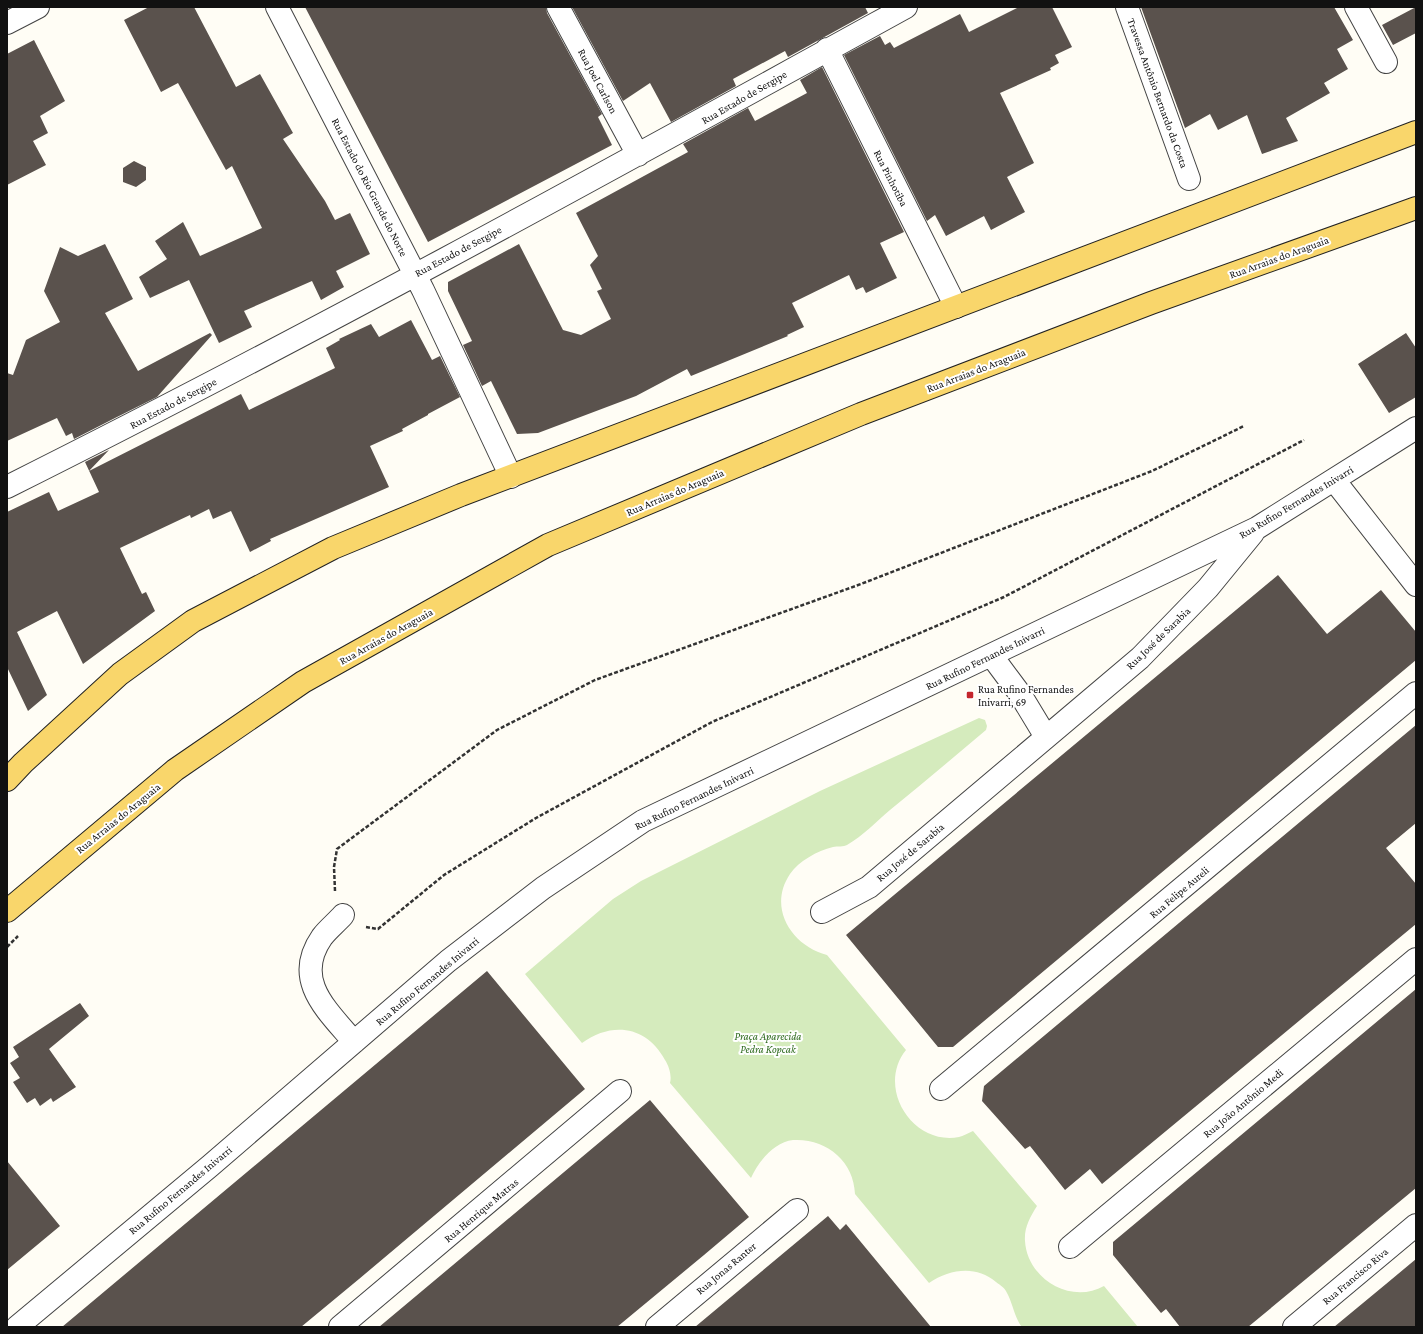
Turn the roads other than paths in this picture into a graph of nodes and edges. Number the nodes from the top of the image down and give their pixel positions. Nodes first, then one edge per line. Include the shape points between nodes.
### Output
1 (38, 7) edge
2 (277, 7) edge
3 (558, 7) edge
4 (906, 7) edge
5 (1126, 7) edge
6 (1356, 7) edge
7 (7, 23) edge
8 (827, 49) junction
9 (1386, 62) dead end
10 (1416, 132) edge
11 (638, 155) junction
12 (1189, 179) dead end
13 (1416, 208) edge
14 (415, 274) junction
15 (956, 307) junction
16 (1416, 428) edge
17 (511, 476) junction
18 (1334, 480) junction
19 (7, 487) edge
20 (1257, 528) junction
21 (1416, 585) edge
22 (991, 655) junction
23 (1416, 693) edge
24 (1046, 737) junction
25 (7, 780) edge
26 (7, 911) edge
27 (822, 912) dead end
28 (343, 915) road end
29 (1416, 959) edge
30 (354, 1042) junction
31 (941, 1089) dead end
32 (620, 1091) dead end
33 (796, 1210) dead end
34 (1416, 1225) edge
35 (1070, 1247) dead end
36 (17, 1327) edge
37 (340, 1327) edge
38 (657, 1327) edge
39 (1294, 1327) edge

1 - 7 street
2 - 14 street, Rua Estado do Rio Grande do Norte
3 - 11 street, Rua Joel Carlson
4 - 8 street, Rua Estado de Sergipe
5 - 12 street, Travessa Antônio Bernardo da Costa
6 - 9 street
8 - 11 street, Rua Estado de Sergipe
8 - 15 street, Rua Pinhotiba
10 - 15 main road
11 - 14 street, Rua Estado de Sergipe
13 - 26 main road, Rua Arraias do Araguaia via 1151,304 869,411 548,545 303,682 176,770
14 - 17 street, Rua Estado do Rio Grande do Norte
14 - 19 street, Rua Estado de Sergipe via 297,338
15 - 17 main road
16 - 18 street, Rua Rufino Fernandes Inivarri
17 - 25 main road via 333,548 193,621 120,674
18 - 20 street, Rua Rufino Fernandes Inivarri
18 - 21 street
20 - 22 street, Rua Rufino Fernandes Inivarri
20 - 24 street, Rua José de Sarabia via 1208,588 1140,658
22 - 24 street via 1020,694
22 - 30 street, Rua Rufino Fernandes Inivarri via 643,822 532,897 448,961
23 - 31 street, Rua Felipe Aureli
24 - 27 street, Rua José de Sarabia via 869,887
28 - 30 street via 322,937 311,958 311,980 318,999
29 - 35 street, Rua João Antônio Medi
30 - 36 street, Rua Rufino Fernandes Inivarri
32 - 37 street, Rua Henrique Matras
33 - 38 street, Rua Jonas Ranter
34 - 39 street, Rua Francisco Riva

